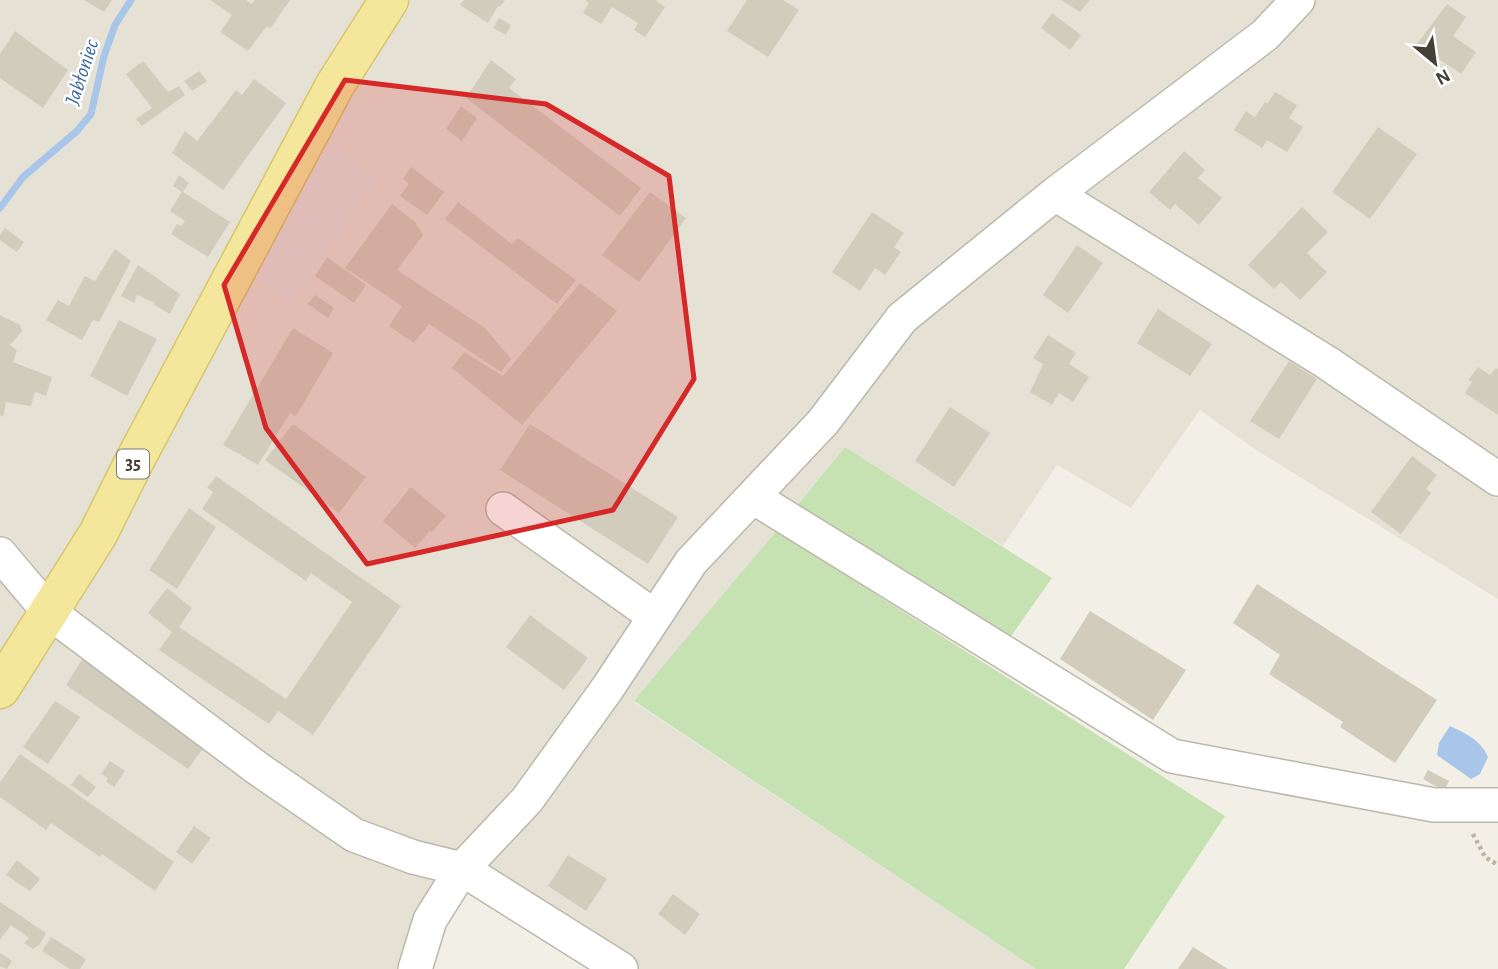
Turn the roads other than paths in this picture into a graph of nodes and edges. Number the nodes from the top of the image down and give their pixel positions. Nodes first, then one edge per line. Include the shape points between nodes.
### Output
1 (389, 0) edge
2 (1298, 0) edge
3 (1055, 194) junction
4 (1498, 479) edge
5 (752, 497) junction
6 (503, 509) dead end
7 (0, 554) edge
8 (49, 612) junction
9 (654, 616) junction
10 (0, 689) edge
11 (1498, 805) edge
12 (462, 869) junction
13 (415, 969) edge
14 (621, 969) edge

1 - 8 main road, 35 via 335,85 98,534
2 - 3 street via 1265,35
3 - 4 street via 1326,362
3 - 5 street via 902,318 823,422
5 - 9 street via 691,562
5 - 11 street via 1172,756 1434,805
6 - 9 street
7 - 8 street
8 - 10 main road, 35
8 - 12 street via 354,835 413,858
9 - 12 street via 527,800
12 - 13 street via 430,920
12 - 14 street

